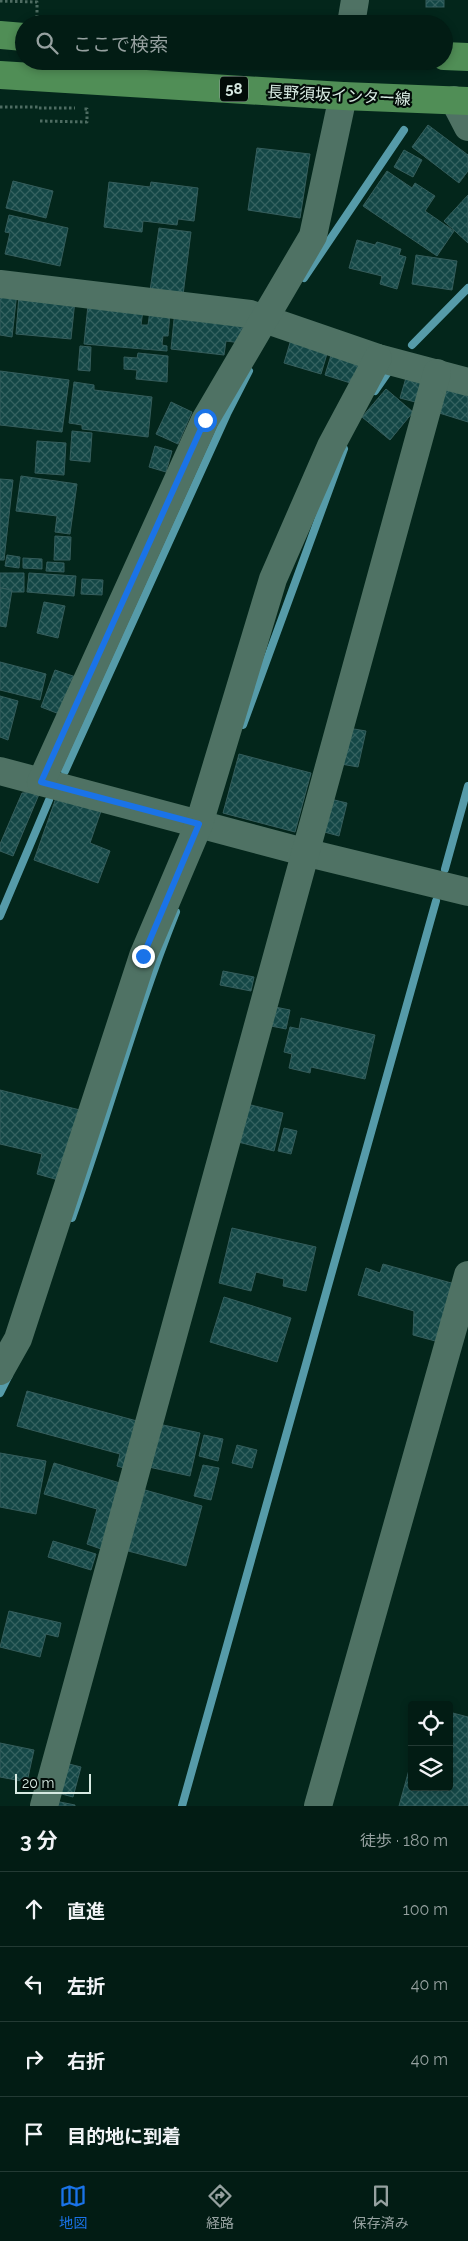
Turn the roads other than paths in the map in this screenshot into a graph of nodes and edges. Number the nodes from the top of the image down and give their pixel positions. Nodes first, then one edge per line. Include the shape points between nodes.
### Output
1 (355, 0) edge
2 (352, 15) edge
3 (0, 36) edge
4 (15, 37) edge
5 (453, 56) edge
6 (468, 57) edge
7 (0, 75) edge
8 (343, 96) junction
9 (461, 100) edge
10 (468, 127) edge
11 (0, 284) edge
12 (264, 320) junction
13 (378, 358) junction
14 (437, 373) junction
15 (468, 382) edge
16 (0, 771) edge
17 (41, 782) junction
18 (199, 824) junction
19 (304, 852) junction
20 (467, 888) edge
21 (468, 1275) edge
22 (0, 1371) edge
23 (44, 1806) edge
24 (318, 1806) edge

1 - 2 street
3 - 4 main road
5 - 6 main road
7 - 8 main road, 長野須坂インター線 / 58
8 - 9 main road, 長野須坂インター線 / 58
8 - 12 street via 313,236
9 - 10 street
11 - 12 street via 250,314
12 - 13 street
12 - 17 street via 205,420
13 - 14 street
13 - 18 street via 331,446 274,579
14 - 15 street
14 - 19 street
16 - 17 street
17 - 18 street
18 - 19 street
18 - 22 street via 143,956 18,1339
19 - 20 street
19 - 23 street
21 - 24 street

